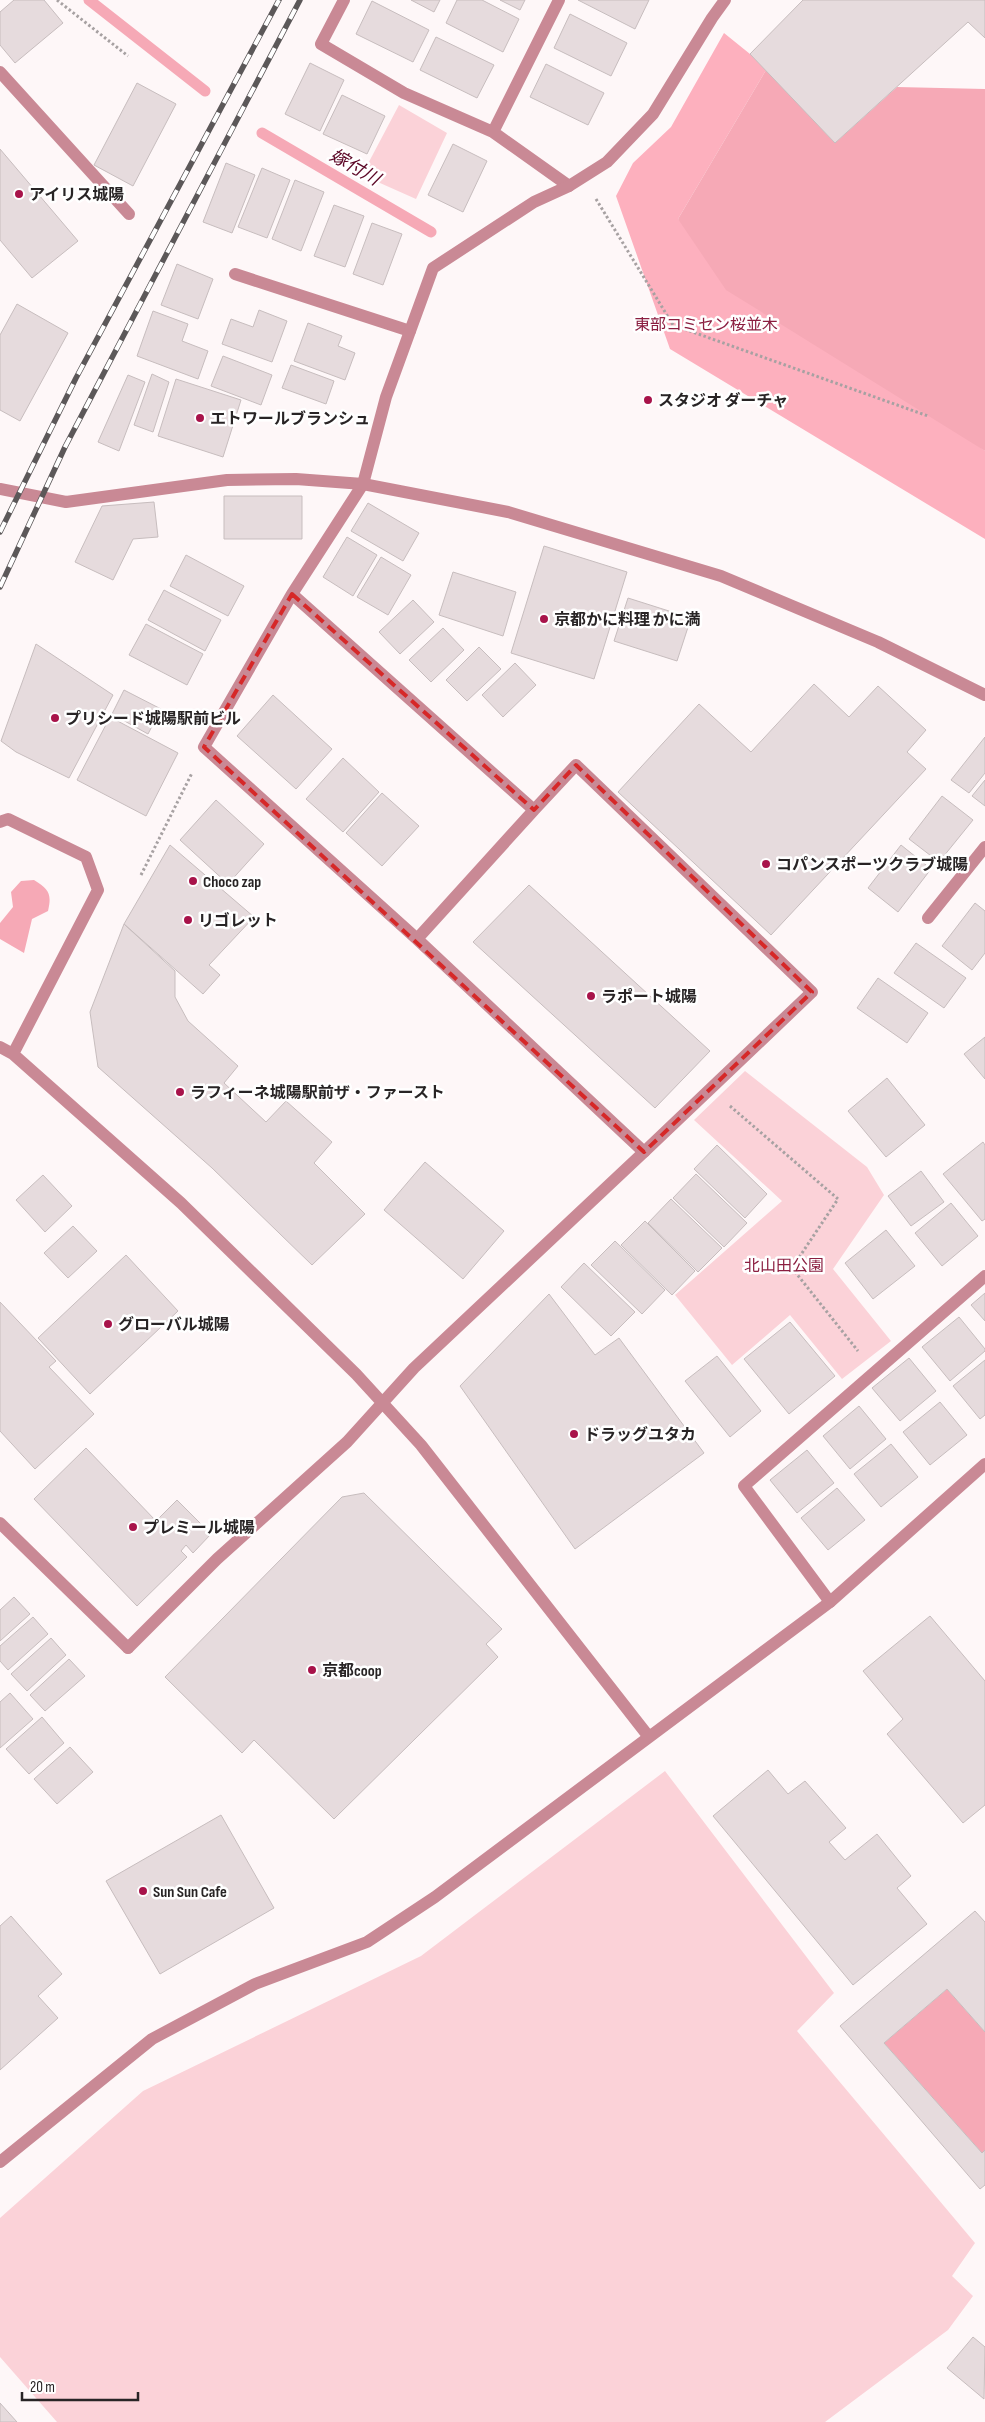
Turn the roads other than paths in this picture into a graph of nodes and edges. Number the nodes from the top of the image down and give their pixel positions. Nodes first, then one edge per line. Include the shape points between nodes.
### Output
1 (344, 0) edge
2 (559, 0) edge
3 (725, 0) edge
4 (0, 72) edge
5 (493, 132) junction
6 (569, 186) junction
7 (128, 214) dead end
8 (235, 274) dead end
9 (410, 331) junction
10 (363, 484) junction
11 (0, 489) edge
12 (292, 594) junction
13 (985, 695) edge
14 (534, 810) junction
15 (0, 822) edge
16 (985, 848) edge
17 (928, 918) dead end
18 (417, 939) junction
19 (0, 1047) edge
20 (13, 1054) junction
21 (644, 1152) junction
22 (985, 1276) edge
23 (383, 1405) junction
24 (985, 1464) edge
25 (0, 1523) edge
26 (830, 1602) junction
27 (649, 1738) junction
28 (0, 2162) edge

1 - 5 street via 321,44 404,93
2 - 5 street
3 - 6 street via 653,114 607,162
4 - 7 street
5 - 6 street
6 - 9 street via 534,202 433,268
8 - 9 street
9 - 10 street via 386,397
10 - 11 street via 296,479 227,480 66,502
10 - 12 street
10 - 13 street via 508,512 721,576 878,642
12 - 14 street
12 - 18 street via 204,747
14 - 18 street
14 - 21 street via 576,765 812,992
15 - 20 street via 8,819 86,857 98,890
16 - 17 street
18 - 21 street
19 - 20 street
20 - 23 street via 181,1203 356,1374
21 - 23 street via 414,1368
22 - 26 street via 744,1486
23 - 25 street via 347,1442 217,1559 128,1648
23 - 27 street via 421,1445
24 - 26 street
26 - 27 street
27 - 28 street via 435,1897 367,1942 255,1984 152,2039

